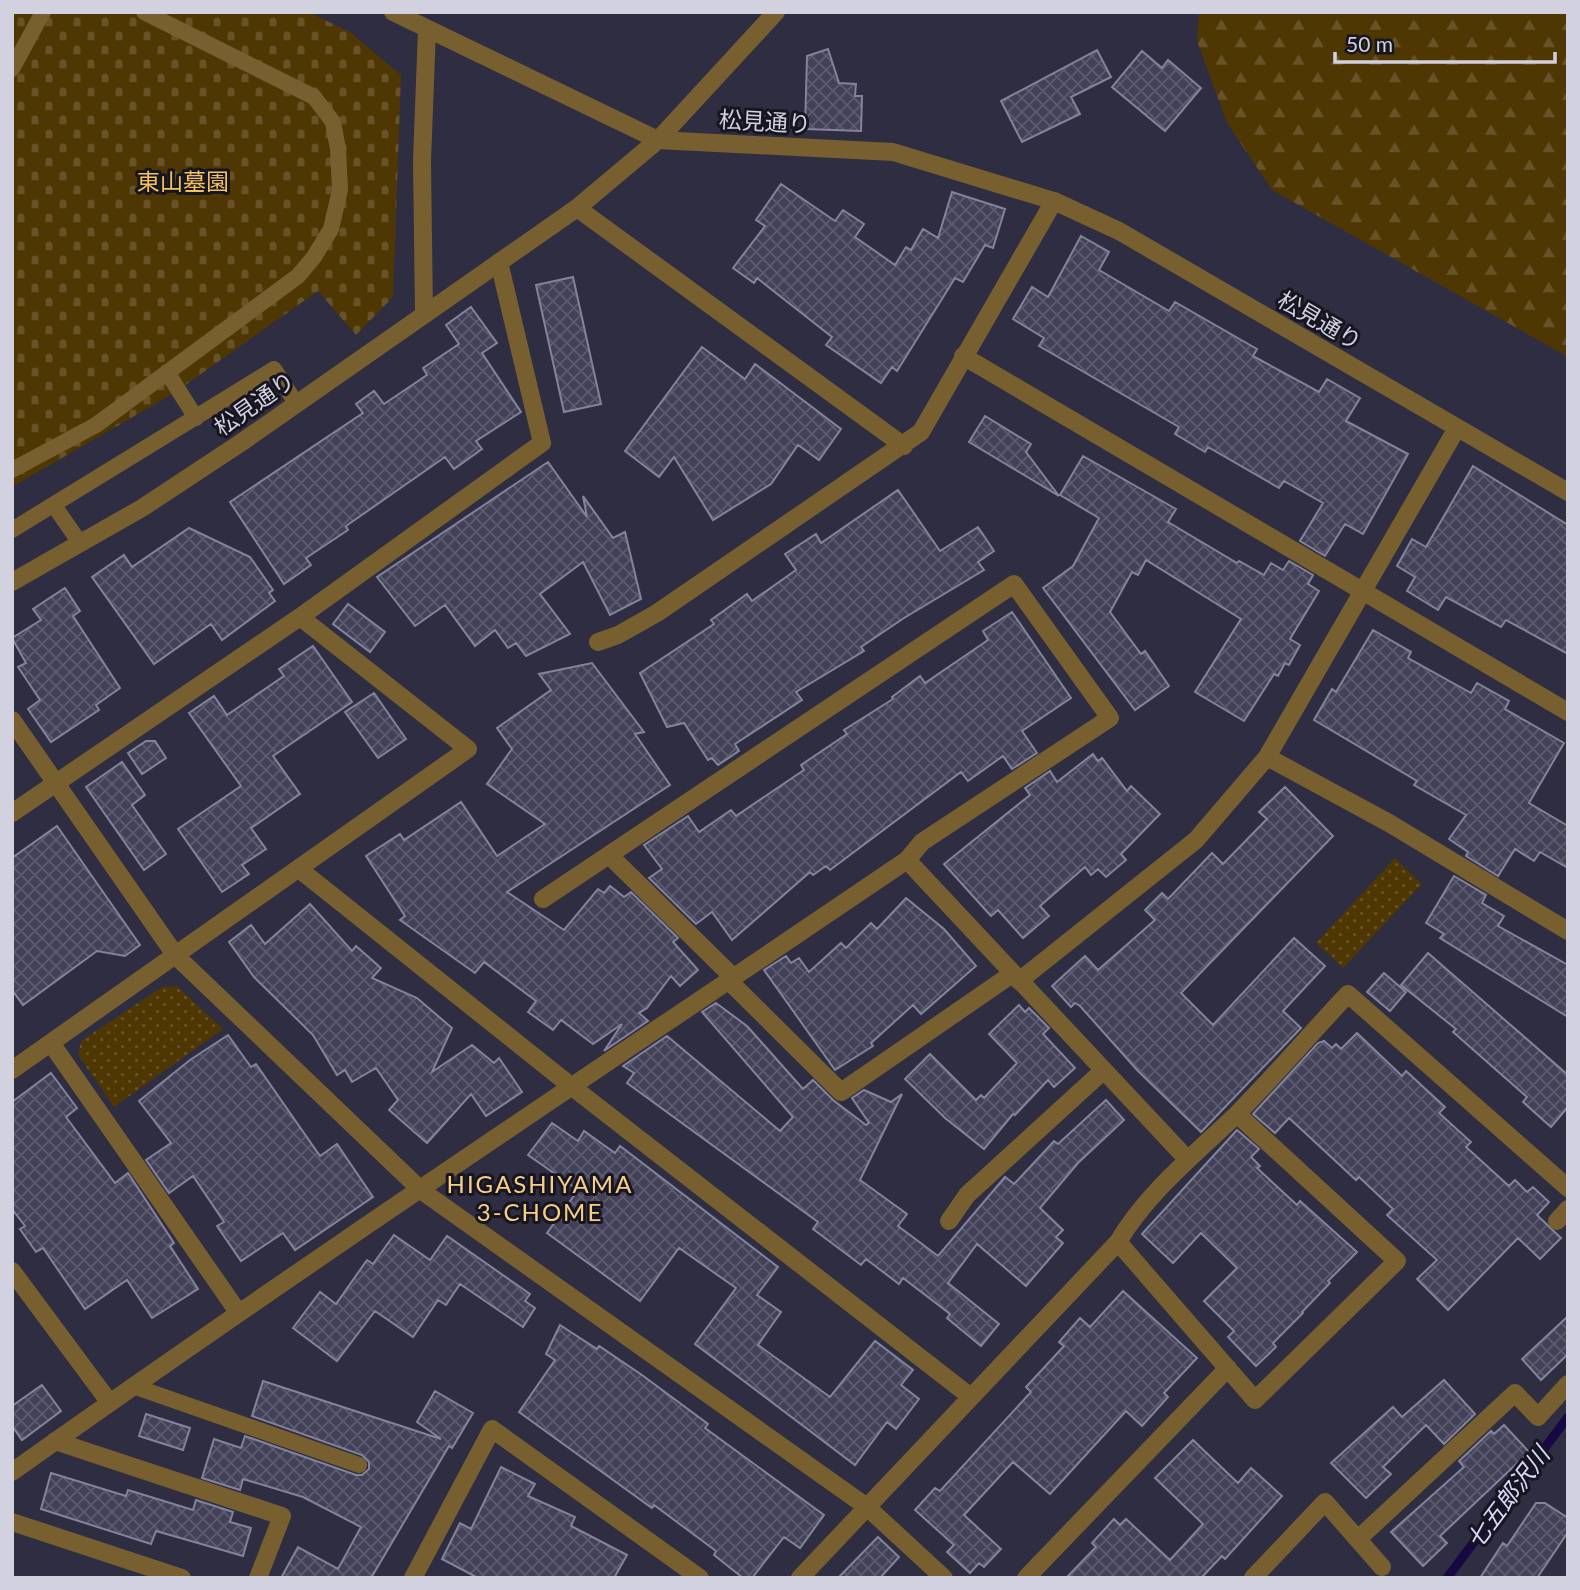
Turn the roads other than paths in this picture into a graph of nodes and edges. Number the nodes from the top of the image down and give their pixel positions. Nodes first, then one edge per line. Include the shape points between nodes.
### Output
1 (43, 12) edge
2 (144, 12) edge
3 (393, 12) edge
4 (772, 14) edge
5 (427, 29) junction
6 (12, 69) edge
7 (658, 140) junction
8 (1055, 201) junction
9 (577, 208) junction
10 (499, 262) junction
11 (424, 314) junction
12 (963, 356) junction
13 (167, 372) junction
14 (296, 403) junction
15 (196, 418) junction
16 (1457, 428) junction
17 (904, 446) junction
18 (12, 470) edge
19 (1568, 492) edge
20 (55, 507) junction
21 (12, 530) edge
22 (80, 543) junction
23 (12, 582) edge
24 (1364, 592) junction
25 (300, 617) junction
26 (598, 642) dead end
27 (1568, 712) edge
28 (12, 720) edge
29 (1267, 757) junction
30 (56, 783) junction
31 (12, 813) edge
32 (610, 856) junction
33 (907, 860) junction
34 (299, 869) junction
35 (543, 900) dead end
36 (1568, 931) edge
37 (176, 956) junction
38 (1016, 978) junction
39 (732, 980) junction
40 (51, 1043) junction
41 (12, 1070) edge
42 (1104, 1070) junction
43 (571, 1086) junction
44 (1237, 1114) junction
45 (1188, 1160) junction
46 (1568, 1188) edge
47 (422, 1191) junction
48 (949, 1222) dead end
49 (1118, 1242) junction
50 (12, 1271) edge
51 (238, 1311) junction
52 (1228, 1368) junction
53 (1568, 1384) edge
54 (133, 1386) junction
55 (971, 1397) junction
56 (110, 1402) junction
57 (55, 1441) junction
58 (359, 1465) dead end
59 (12, 1472) edge
60 (867, 1507) junction
61 (12, 1522) edge
62 (1358, 1539) junction
63 (1382, 1567) dead end
64 (176, 1577) edge
65 (415, 1577) edge
66 (258, 1578) edge
67 (700, 1578) edge
68 (800, 1578) edge
69 (944, 1578) edge
70 (1026, 1578) edge
71 (1253, 1578) edge

1 - 6 lane
2 - 13 lane via 314,97 333,122 338,149 340,190 331,229 314,257 298,276
3 - 5 street
4 - 7 street
5 - 7 street
5 - 11 street via 422,161
7 - 8 street, 松見通り via 893,152
7 - 9 street, 松見通り
8 - 12 street
8 - 16 street, 松見通り via 1119,231
9 - 10 street, 松見通り
9 - 17 street
10 - 11 street, 松見通り
10 - 25 street via 542,443
11 - 14 street, 松見通り
12 - 17 street via 921,432
12 - 24 street
13 - 15 lane
13 - 18 lane via 96,425
14 - 15 lane via 274,369
14 - 22 street, 松見通り via 142,508
15 - 20 lane
16 - 19 street, 松見通り
16 - 24 street
17 - 26 street via 657,613
20 - 21 lane
20 - 22 lane
22 - 23 street, 松見通り
24 - 27 street
24 - 29 street
25 - 30 street
25 - 34 street via 468,749
28 - 30 street
29 - 36 street via 1389,823
29 - 38 street via 1196,840
30 - 31 street
30 - 37 street
32 - 33 street via 1014,584 1111,718 922,842
32 - 35 street
32 - 39 street
33 - 38 street
33 - 39 street
34 - 37 street
34 - 43 street
37 - 40 street
37 - 47 street
38 - 39 street via 841,1092
38 - 42 street
39 - 43 street
40 - 41 street
40 - 51 street
42 - 45 street
42 - 48 street via 967,1195
43 - 47 street
43 - 55 street
44 - 45 street
44 - 46 street via 1348,994
44 - 52 street via 1397,1261 1255,1400
45 - 49 street
47 - 51 street
47 - 60 street
49 - 52 street
49 - 55 street
50 - 56 street
51 - 54 street
52 - 70 street
53 - 62 street via 1538,1417 1515,1393
54 - 56 street
54 - 58 lane
55 - 60 street
56 - 57 street
57 - 59 street
57 - 66 street via 282,1516
60 - 68 street
60 - 69 street
61 - 64 street
62 - 63 street
62 - 71 street via 1325,1502
65 - 67 street via 492,1429

